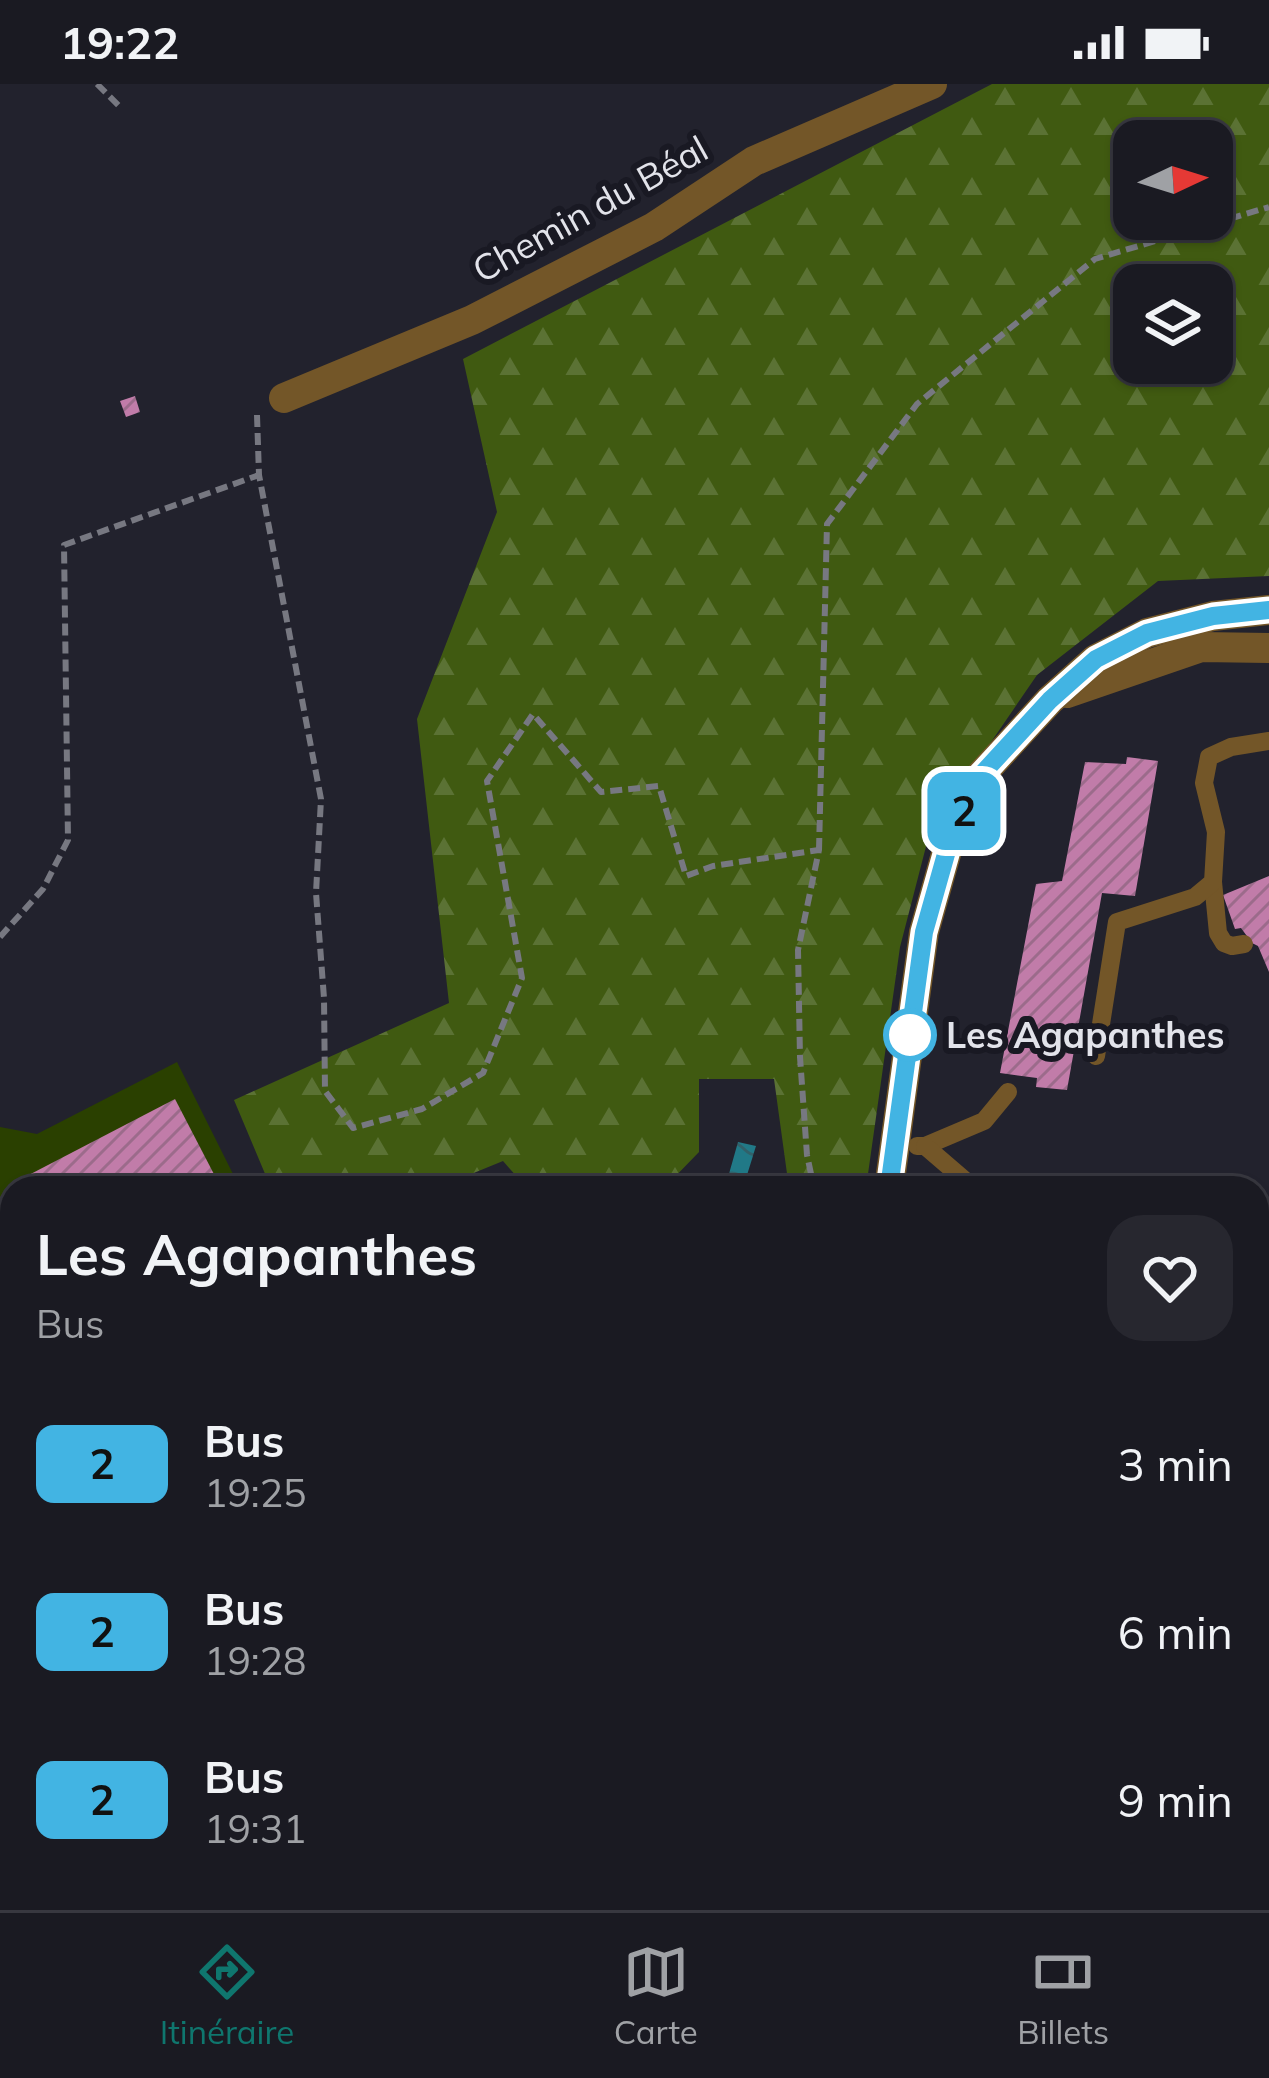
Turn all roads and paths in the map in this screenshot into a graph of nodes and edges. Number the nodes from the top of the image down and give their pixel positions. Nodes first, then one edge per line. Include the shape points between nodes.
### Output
1 (97, 84) edge
2 (932, 84) edge
3 (119, 106) dead end
4 (1269, 207) edge
5 (270, 402) joint
6 (259, 475) junction
7 (1269, 610) edge
8 (1269, 648) edge
9 (1050, 700) junction
10 (1269, 741) edge
11 (819, 850) junction
12 (1213, 881) junction
13 (0, 937) edge
14 (1244, 944) dead end
15 (1096, 1056) dead end
16 (1008, 1092) dead end
17 (909, 1147) junction
18 (811, 1176) edge
19 (895, 1176) edge
20 (957, 1176) edge

1 - 3 path
2 - 5 street, Chemin du Béal via 754,161 654,227 472,320
4 - 11 path via 1095,259 917,404 826,524
5 - 6 path
6 - 11 path via 321,799 316,893 325,1090 353,1128 422,1108 483,1073 522,978 487,781 533,714 601,792 659,786 686,876
6 - 13 path via 64,545 68,840 44,889
7 - 9 street via 1147,633 1096,659
8 - 9 street via 1201,647
9 - 17 street via 981,775 950,840 924,932
10 - 12 lane via 1210,757 1204,783 1216,832
11 - 18 path via 799,950
12 - 14 lane via 1218,933 1223,943
12 - 15 lane via 1195,897 1118,922
16 - 17 lane via 984,1121
17 - 19 street
17 - 20 lane

